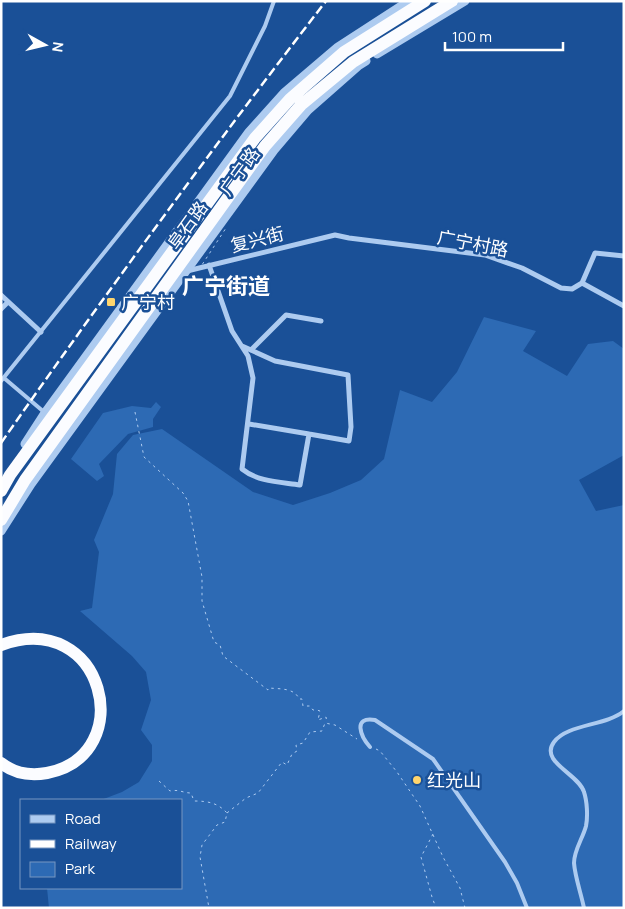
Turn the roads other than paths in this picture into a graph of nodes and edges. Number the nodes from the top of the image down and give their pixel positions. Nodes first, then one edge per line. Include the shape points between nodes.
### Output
1 (274, 1) edge
2 (409, 1) edge
3 (424, 1) edge
4 (452, 1) edge
5 (465, 1) edge
6 (335, 234) joint
7 (624, 256) edge
8 (209, 265) junction
9 (184, 275) junction
10 (582, 284) junction
11 (1, 295) edge
12 (8, 302) junction
13 (624, 306) edge
14 (1, 309) edge
15 (321, 321) dead end
16 (41, 332) junction
17 (242, 345) junction
18 (251, 350) junction
19 (3, 380) edge
20 (45, 413) junction
21 (248, 424) junction
22 (309, 434) junction
23 (1, 482) edge
24 (1, 491) edge
25 (1, 520) edge
26 (1, 531) edge
27 (1, 645) edge
28 (624, 711) edge
29 (370, 747) road end
30 (1, 763) edge
31 (527, 908) edge
32 (584, 908) edge

1 - 16 lane via 230,96
2 - 20 street, 广宁路 via 338,48 284,93 249,132
3 - 24 highway, 阜石路 via 344,52 290,99 255,138
4 - 25 highway, 阜石路 via 353,62 301,105 265,146 25,480
5 - 9 street, 广宁路 via 358,66 308,110 274,150
6 - 8 street, 复兴街
6 - 10 street, 广宁村路 via 484,256 522,268 561,288 572,290
7 - 10 street via 595,253
8 - 9 street, 复兴街
8 - 17 street via 232,331
9 - 26 street, 广宁路 via 31,484
10 - 13 street
11 - 12 street
12 - 14 street
12 - 16 street
15 - 18 street via 286,315
16 - 19 lane
17 - 18 street
17 - 21 street via 254,378
18 - 22 street via 275,361 348,375 349,441
19 - 20 lane
20 - 23 street, 广宁路
21 - 22 street
21 - 22 street via 242,469 260,479 300,485
27 - 30 highway via 36,638 57,643 73,652 90,670 98,686 101,715 92,741 68,766 34,775 19,773
28 - 32 lane via 563,734 554,741 550,750 557,764 578,780 584,792 586,827 574,862
29 - 31 lane via 360,732 360,726 370,719 433,759 505,862

